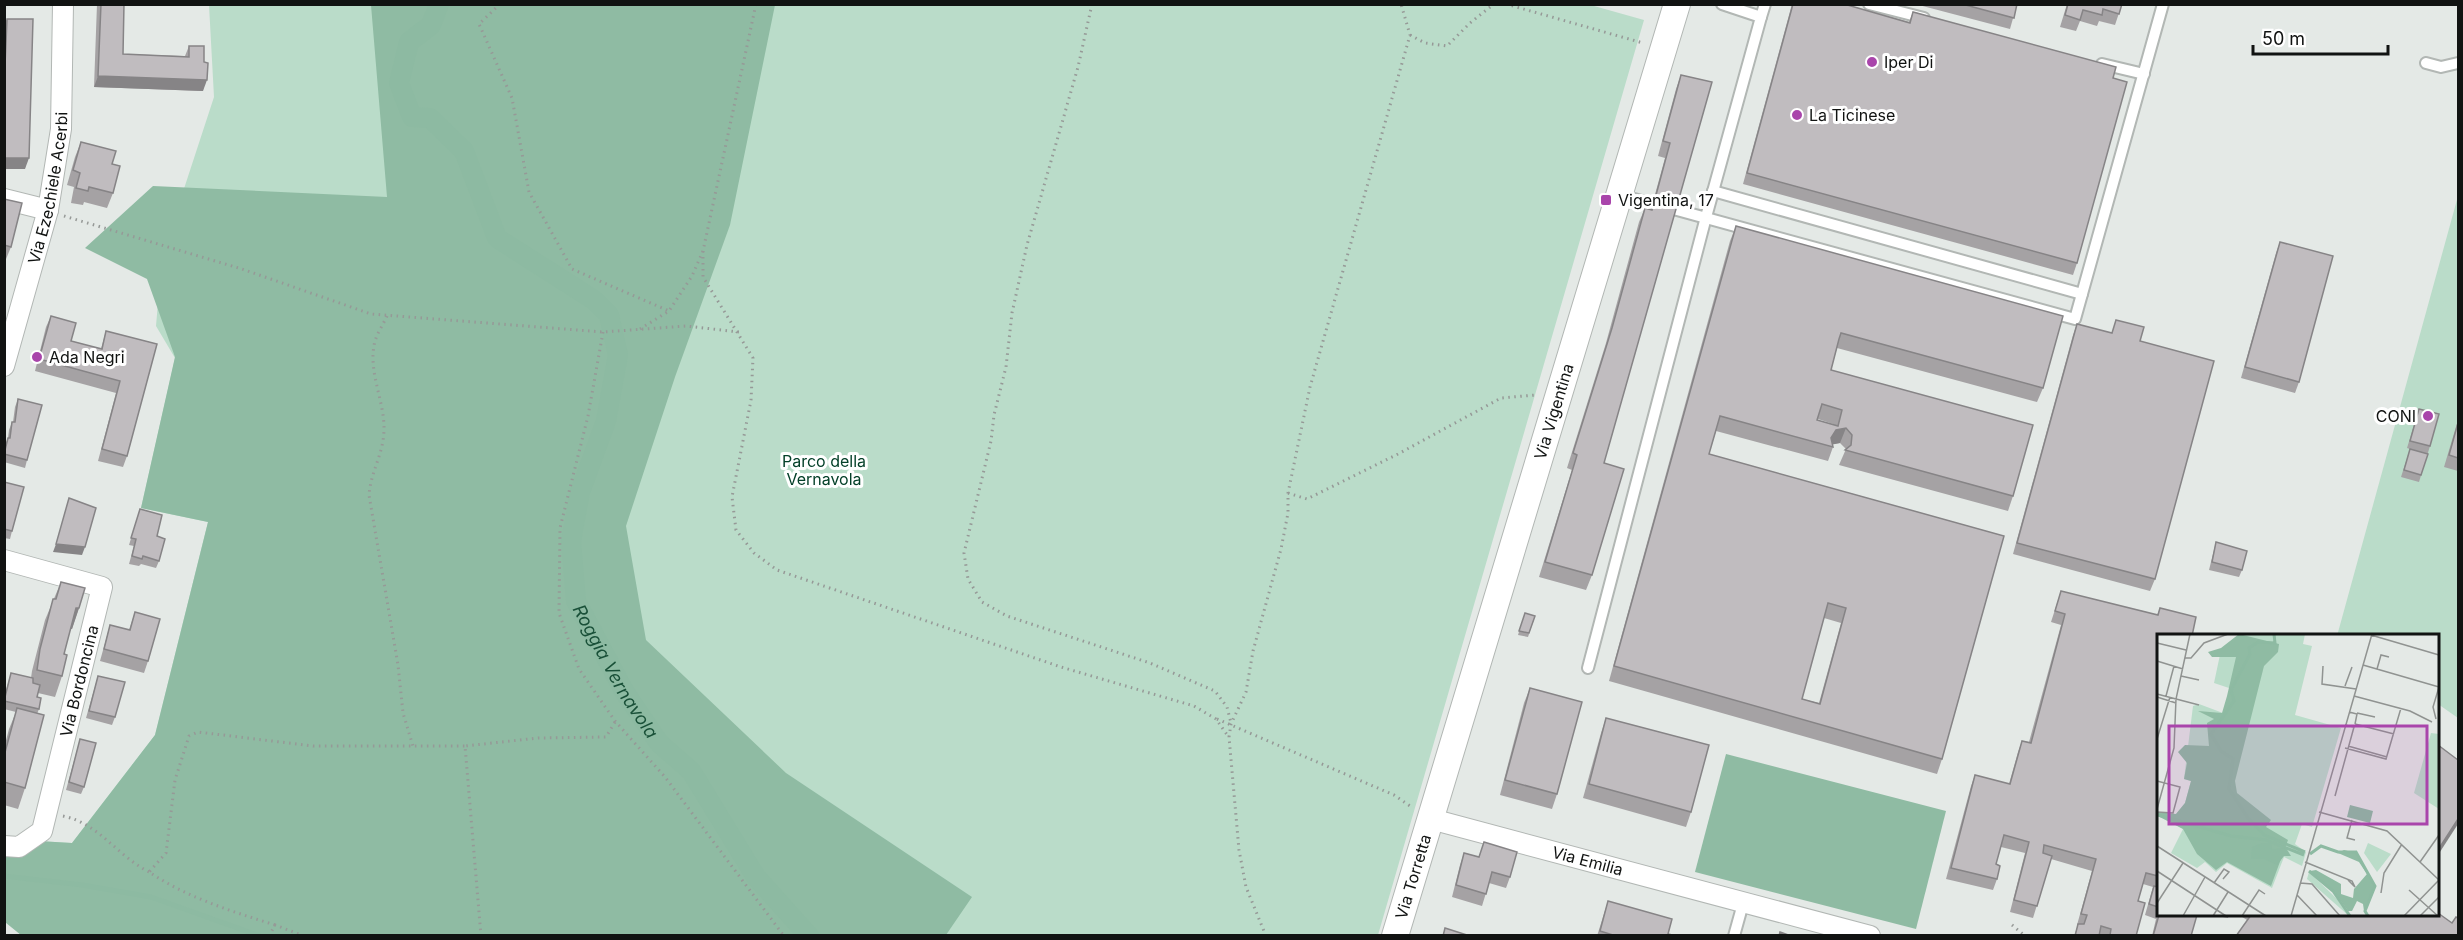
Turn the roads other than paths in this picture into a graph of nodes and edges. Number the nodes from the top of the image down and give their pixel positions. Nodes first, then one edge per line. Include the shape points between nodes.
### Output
1 (63, 4) edge
2 (1677, 4) edge
3 (1722, 4) edge
4 (1765, 4) edge
5 (1869, 4) edge
6 (2163, 4) edge
7 (1761, 17) junction
8 (1938, 22) edge
9 (2086, 60) edge
10 (2426, 63) dead end
11 (2458, 63) edge
12 (2144, 74) junction
13 (1713, 191) junction
14 (1620, 195) junction
15 (4, 199) edge
16 (1652, 204) edge
17 (48, 210) junction
18 (1677, 210) edge
19 (1706, 217) junction
20 (2082, 294) junction
21 (4, 366) edge
22 (4, 560) edge
23 (1588, 668) dead end
24 (1420, 812) junction
25 (4, 846) edge
26 (1744, 900) junction
27 (1395, 936) edge
28 (1734, 936) edge
29 (1870, 936) edge

1 - 17 street, Via Ezechiele Acerbi via 61,129
2 - 14 street, Via Vigentina
3 - 7 lane
4 - 7 lane
5 - 8 lane
6 - 12 lane
7 - 13 lane
9 - 12 lane
10 - 11 lane via 2441,67
12 - 20 lane
13 - 19 lane
13 - 20 lane
14 - 16 lane
14 - 24 street, Via Vigentina
15 - 17 street
17 - 21 street, Via Ezechiele Acerbi
18 - 19 lane
19 - 20 lane via 2075,319
19 - 23 lane
22 - 25 street, Via Bordoncina via 102,587 42,831 19,847
24 - 26 street, Via Emilia
24 - 27 street, Via Torretta
26 - 28 lane
26 - 29 street, Via Emilia

